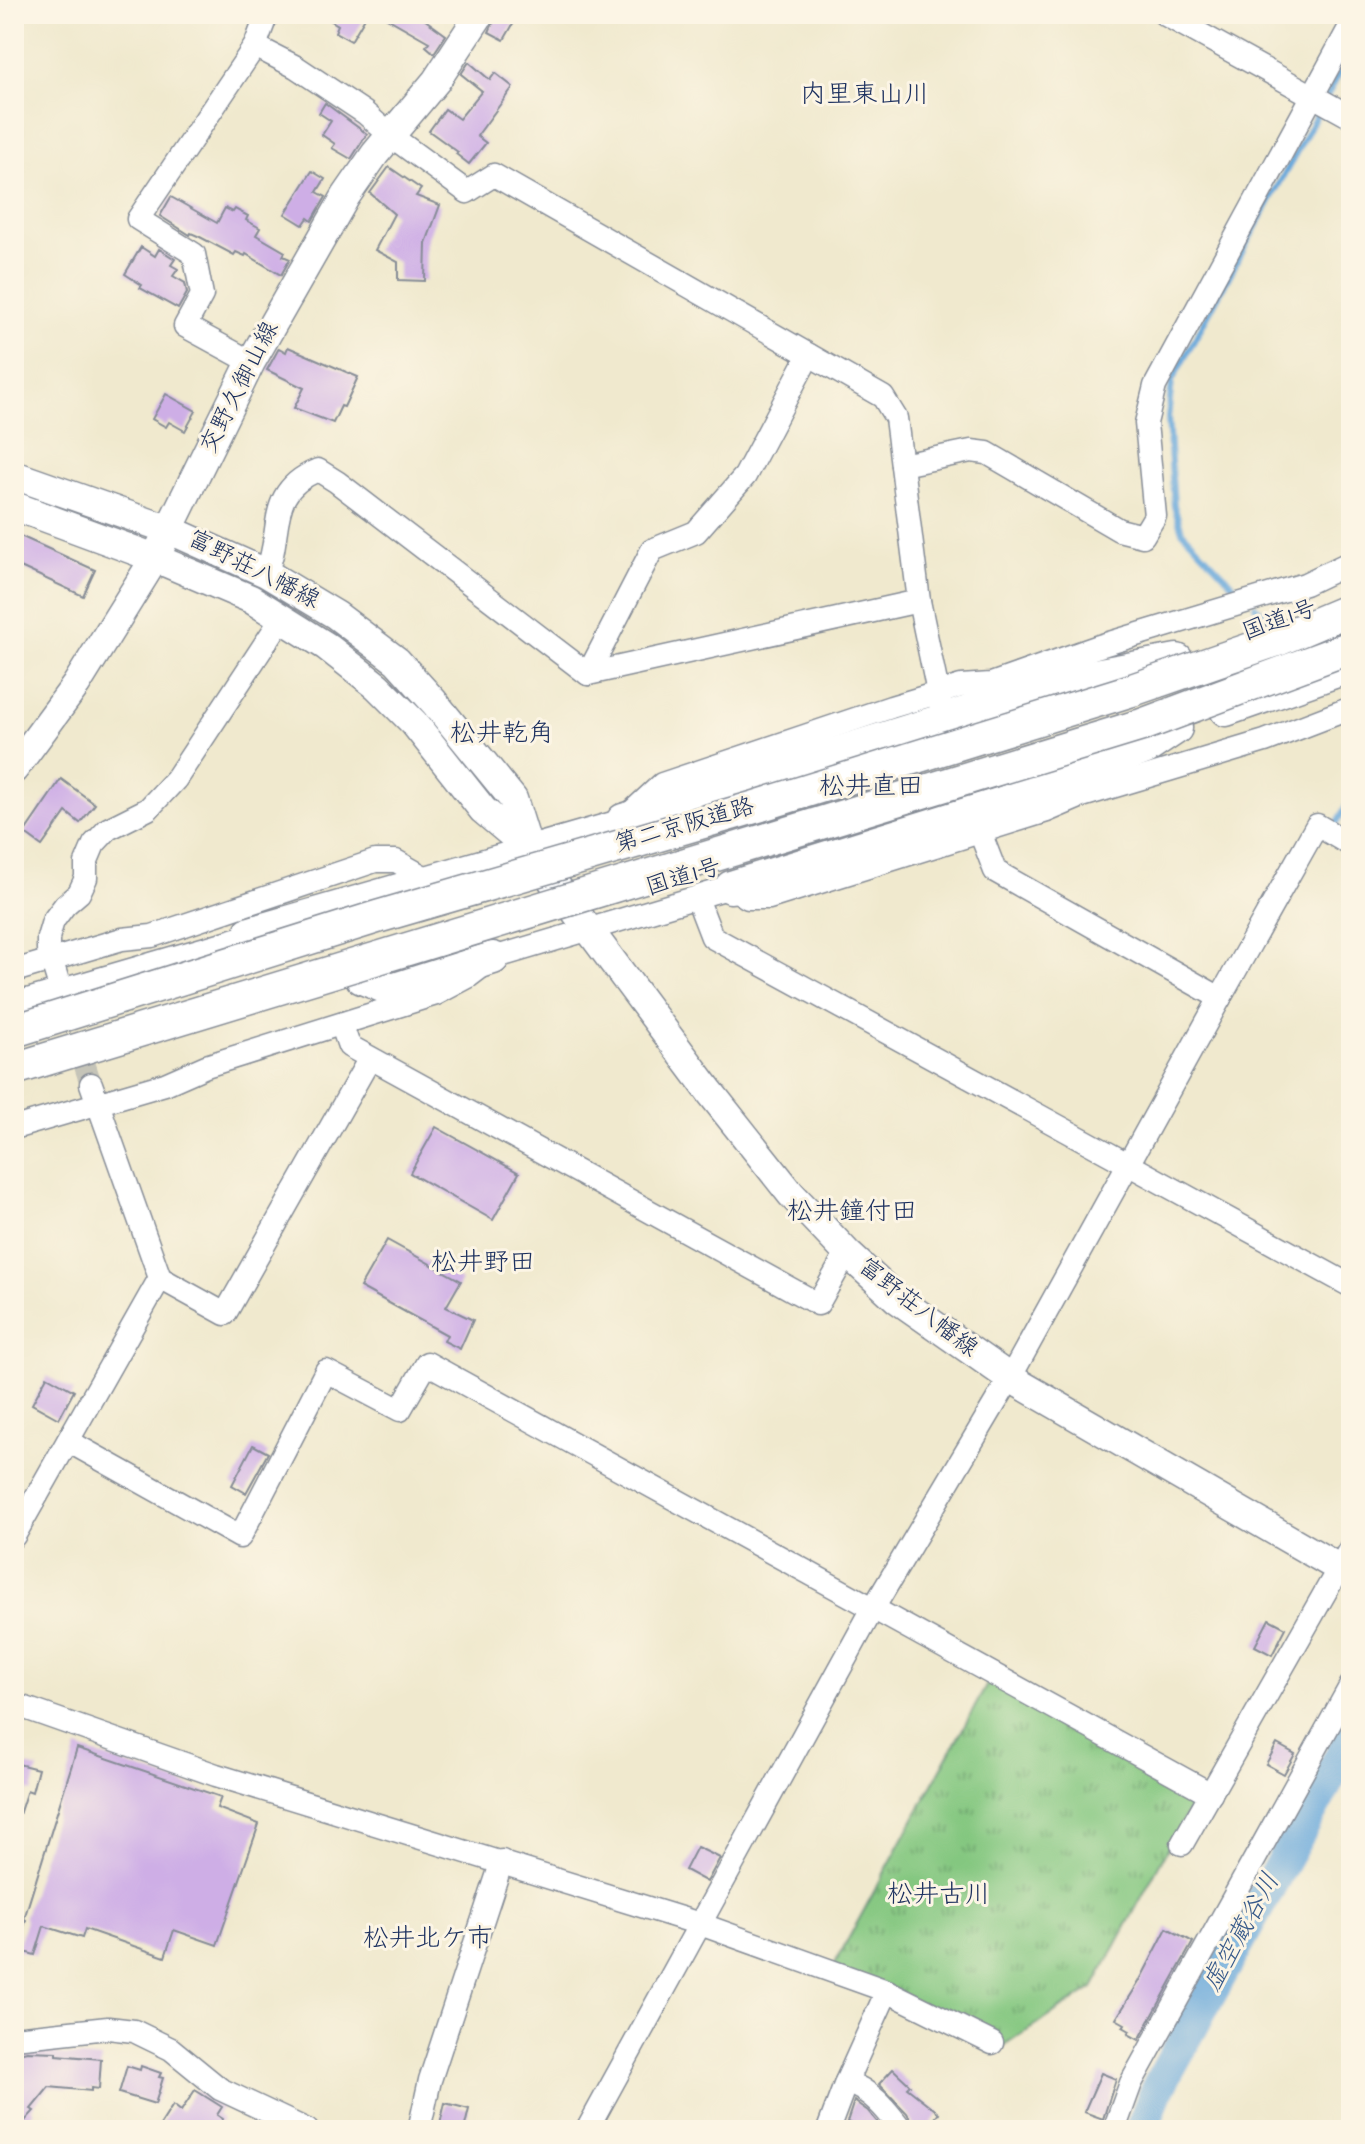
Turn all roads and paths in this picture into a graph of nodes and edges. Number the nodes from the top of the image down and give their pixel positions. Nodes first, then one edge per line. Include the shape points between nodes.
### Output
1 (267, 14) edge
2 (1164, 14) edge
3 (473, 17) edge
4 (1351, 25) edge
5 (255, 46) junction
6 (1313, 96) junction
7 (1351, 117) edge
8 (391, 136) junction
9 (809, 355) junction
10 (251, 362) junction
11 (902, 465) junction
12 (14, 475) edge
13 (14, 506) edge
14 (170, 530) junction
15 (155, 558) junction
16 (1351, 562) edge
17 (266, 573) junction
18 (1351, 595) edge
19 (919, 601) junction
20 (1351, 609) edge
21 (282, 618) junction
22 (1351, 647) edge
23 (1177, 660) junction
24 (1351, 666) edge
25 (588, 674) junction
26 (940, 701) junction
27 (1351, 708) edge
28 (1176, 728) junction
29 (14, 769) edge
30 (623, 820) junction
31 (978, 825) junction
32 (1351, 845) edge
33 (528, 848) junction
34 (424, 877) junction
35 (731, 887) junction
36 (697, 898) junction
37 (589, 930) junction
38 (493, 958) junction
39 (54, 969) junction
40 (14, 971) edge
41 (371, 975) junction
42 (14, 997) edge
43 (1220, 998) junction
44 (14, 1009) edge
45 (342, 1026) junction
46 (14, 1031) edge
47 (370, 1058) junction
48 (14, 1069) edge
49 (14, 1082) edge
50 (94, 1094) junction
51 (14, 1128) edge
52 (1129, 1163) junction
53 (847, 1253) junction
54 (160, 1278) junction
55 (1351, 1286) edge
56 (1010, 1378) junction
57 (68, 1441) junction
58 (14, 1536) edge
59 (1347, 1563) edge
60 (874, 1608) junction
61 (1351, 1685) edge
62 (14, 1704) edge
63 (1211, 1794) junction
64 (1182, 1844) dead end
65 (502, 1861) junction
66 (700, 1924) junction
67 (887, 1991) junction
68 (14, 2038) edge
69 (992, 2043) dead end
70 (846, 2082) junction
71 (307, 2130) edge
72 (419, 2130) edge
73 (587, 2130) edge
74 (828, 2130) edge
75 (902, 2130) edge
76 (1114, 2130) edge

1 - 5 street
2 - 6 street
3 - 8 main road, 交野久御山線 via 436,81
4 - 6 street
5 - 8 street via 333,91
5 - 10 street via 138,219 194,254 202,295 185,326
6 - 7 street
6 - 11 street via 1155,386 1146,423 1155,516 1143,536 1119,530 987,453 971,451
8 - 9 street via 467,192 494,175
8 - 10 main road, 交野久御山線 via 346,196
9 - 11 street via 883,397 896,418
9 - 25 street via 745,476 696,532 652,550
10 - 14 main road, 交野久御山線
11 - 19 street
12 - 14 main road, 富野荘八幡線
13 - 15 main road, 富野荘八幡線
14 - 15 main road, 交野久御山線
14 - 17 main road, 富野荘八幡線
15 - 21 main road, 富野荘八幡線
15 - 29 main road, 交野久御山線 via 76,685
16 - 26 street via 1305,584 991,684 961,686
17 - 25 street via 273,556 275,518 288,491 318,470
17 - 33 main road, 富野荘八幡線 via 336,615 397,661 513,799
18 - 23 highway, 国道1号
19 - 25 street
19 - 26 street
20 - 46 highway, 第二京阪道路, bridge via 1117,695
21 - 33 main road, 富野荘八幡線 via 377,686 414,723 483,810
21 - 39 street via 176,779 148,809 108,829 94,844 79,893 53,921 48,949
22 - 48 highway, 第二京阪道路, bridge via 1142,725
23 - 30 highway via 1073,679
23 - 44 highway, 国道1号 via 748,794
24 - 28 highway, 国道1号
26 - 30 street via 662,784
27 - 31 street via 1047,811
28 - 35 highway via 1146,748 1002,803
28 - 41 highway, 国道1号
30 - 33 street
31 - 35 street via 769,898 748,898
31 - 43 street via 995,871
32 - 43 street via 1317,825
33 - 34 street
33 - 37 main road, 富野荘八幡線
34 - 39 street via 396,861 375,861 152,936 122,939
34 - 42 street
35 - 36 street
36 - 37 street
36 - 52 street via 712,937
37 - 38 street
37 - 53 main road, 富野荘八幡線 via 791,1194
38 - 41 highway via 392,990
38 - 45 street via 436,994
39 - 40 street
41 - 49 highway, 国道1号
43 - 52 street
45 - 47 street via 349,1046
45 - 50 street via 206,1066 165,1084
47 - 53 street via 818,1304
47 - 54 street via 225,1314
50 - 51 street
50 - 54 street
52 - 55 street
52 - 56 street
53 - 56 main road, 富野荘八幡線 via 897,1299
54 - 57 street
56 - 59 main road, 富野荘八幡線
56 - 60 street
57 - 58 street
57 - 60 street via 240,1537 326,1371 400,1410 427,1363
59 - 63 street
60 - 63 street
60 - 66 street
61 - 76 street via 1131,2083
62 - 65 street via 216,1775
63 - 64 street
65 - 66 street
65 - 72 street via 430,2080
66 - 67 street
66 - 73 street
67 - 69 street
67 - 70 street
68 - 71 street via 108,2028 134,2031 171,2049 220,2089
70 - 74 street
70 - 75 street via 861,2087

